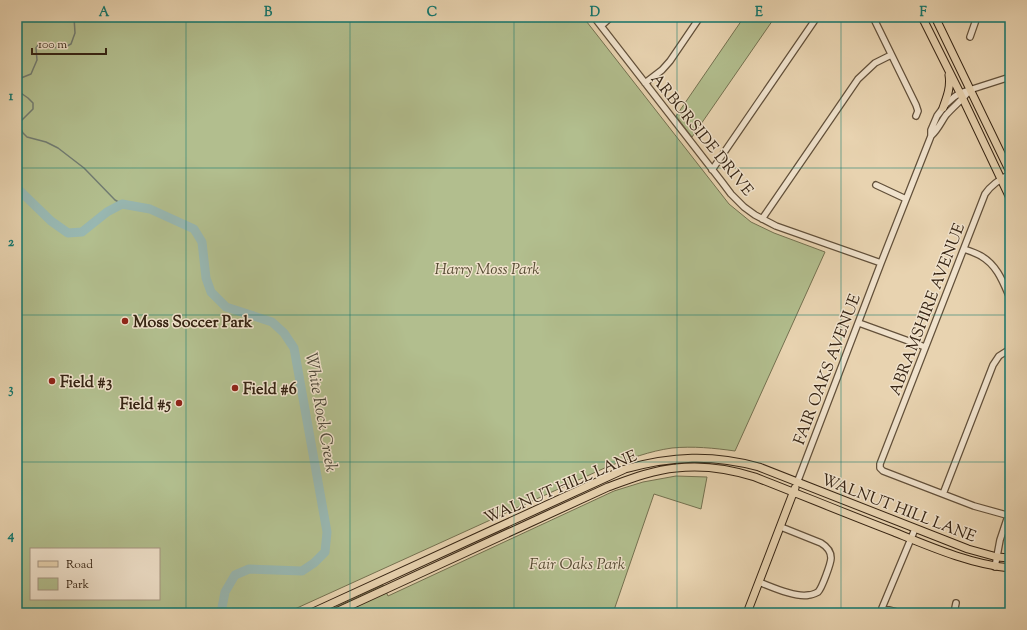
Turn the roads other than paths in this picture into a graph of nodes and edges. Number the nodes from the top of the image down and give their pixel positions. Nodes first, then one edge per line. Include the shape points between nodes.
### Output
1 (594, 17) edge
2 (611, 17) edge
3 (700, 17) edge
4 (817, 17) edge
5 (873, 17) edge
6 (922, 17) edge
7 (935, 17) edge
8 (977, 17) edge
9 (601, 26) junction
10 (970, 37) dead end
11 (891, 56) junction
12 (949, 71) junction
13 (1010, 77) edge
14 (645, 83) junction
15 (970, 90) junction
16 (961, 96) junction
17 (942, 108) junction
18 (916, 116) dead end
19 (931, 136) junction
20 (712, 170) junction
21 (1010, 173) edge
22 (1001, 178) junction
23 (876, 186) dead end
24 (1010, 198) edge
25 (906, 199) junction
26 (762, 219) junction
27 (964, 248) junction
28 (881, 263) junction
29 (1010, 298) edge
30 (859, 323) junction
31 (925, 347) junction
32 (1010, 350) edge
33 (797, 482) junction
34 (794, 492) junction
35 (943, 494) junction
36 (1009, 514) edge
37 (780, 527) junction
38 (915, 529) junction
39 (910, 539) junction
40 (997, 557) junction
41 (1010, 558) edge
42 (995, 567) junction
43 (1010, 568) edge
44 (759, 582) junction
45 (956, 604) dead end
46 (311, 613) edge
47 (334, 613) edge
48 (747, 613) edge
49 (901, 613) edge
50 (954, 613) edge

1 - 9 street, ARBORSIDE DRIVE
2 - 9 street
3 - 14 street via 670,61
4 - 20 street
5 - 11 street
6 - 12 main road
7 - 15 main road
8 - 10 street
9 - 14 street, ARBORSIDE DRIVE
11 - 18 street via 916,106
11 - 26 street via 875,63 858,79
12 - 16 main road
12 - 17 main road via 949,92
13 - 15 street
14 - 20 street, ARBORSIDE DRIVE
15 - 16 street, FAIR OAKS AVENUE
15 - 21 main road
16 - 17 street, FAIR OAKS AVENUE via 949,101
16 - 19 street, FAIR OAKS AVENUE
16 - 22 main road
17 - 19 street, FAIR OAKS AVENUE via 931,130
19 - 25 street, FAIR OAKS AVENUE
20 - 26 street, ARBORSIDE DRIVE via 744,207
21 - 22 street, ABRAMSHIRE AVENUE
22 - 24 main road
22 - 27 street, ABRAMSHIRE AVENUE via 985,194
23 - 25 street
25 - 28 street, FAIR OAKS AVENUE
26 - 28 street, ARBORSIDE DRIVE
27 - 29 street via 992,264
27 - 31 street, ABRAMSHIRE AVENUE
28 - 30 street, FAIR OAKS AVENUE
30 - 31 street
30 - 33 street, FAIR OAKS AVENUE
31 - 35 street, ABRAMSHIRE AVENUE via 880,468
32 - 35 street via 1000,356 994,365
33 - 34 main road, FAIR OAKS AVENUE
33 - 38 main road, WALNUT HILL LANE
33 - 46 main road, WALNUT HILL LANE via 742,462 710,458 655,462 625,469
34 - 37 main road, FAIR OAKS AVENUE
34 - 39 main road, WALNUT HILL LANE
34 - 47 main road, WALNUT HILL LANE via 755,476 731,471 696,467 659,471 608,487
35 - 36 street via 974,506
36 - 40 street
37 - 44 main road, FAIR OAKS AVENUE
37 - 44 street via 826,546 831,559 822,586 818,592 804,596
38 - 39 street
38 - 40 main road, WALNUT HILL LANE
39 - 42 main road, WALNUT HILL LANE
39 - 49 street via 882,608
40 - 41 main road, WALNUT HILL LANE
40 - 42 street
42 - 43 main road, WALNUT HILL LANE
44 - 48 main road, FAIR OAKS AVENUE
45 - 50 street

